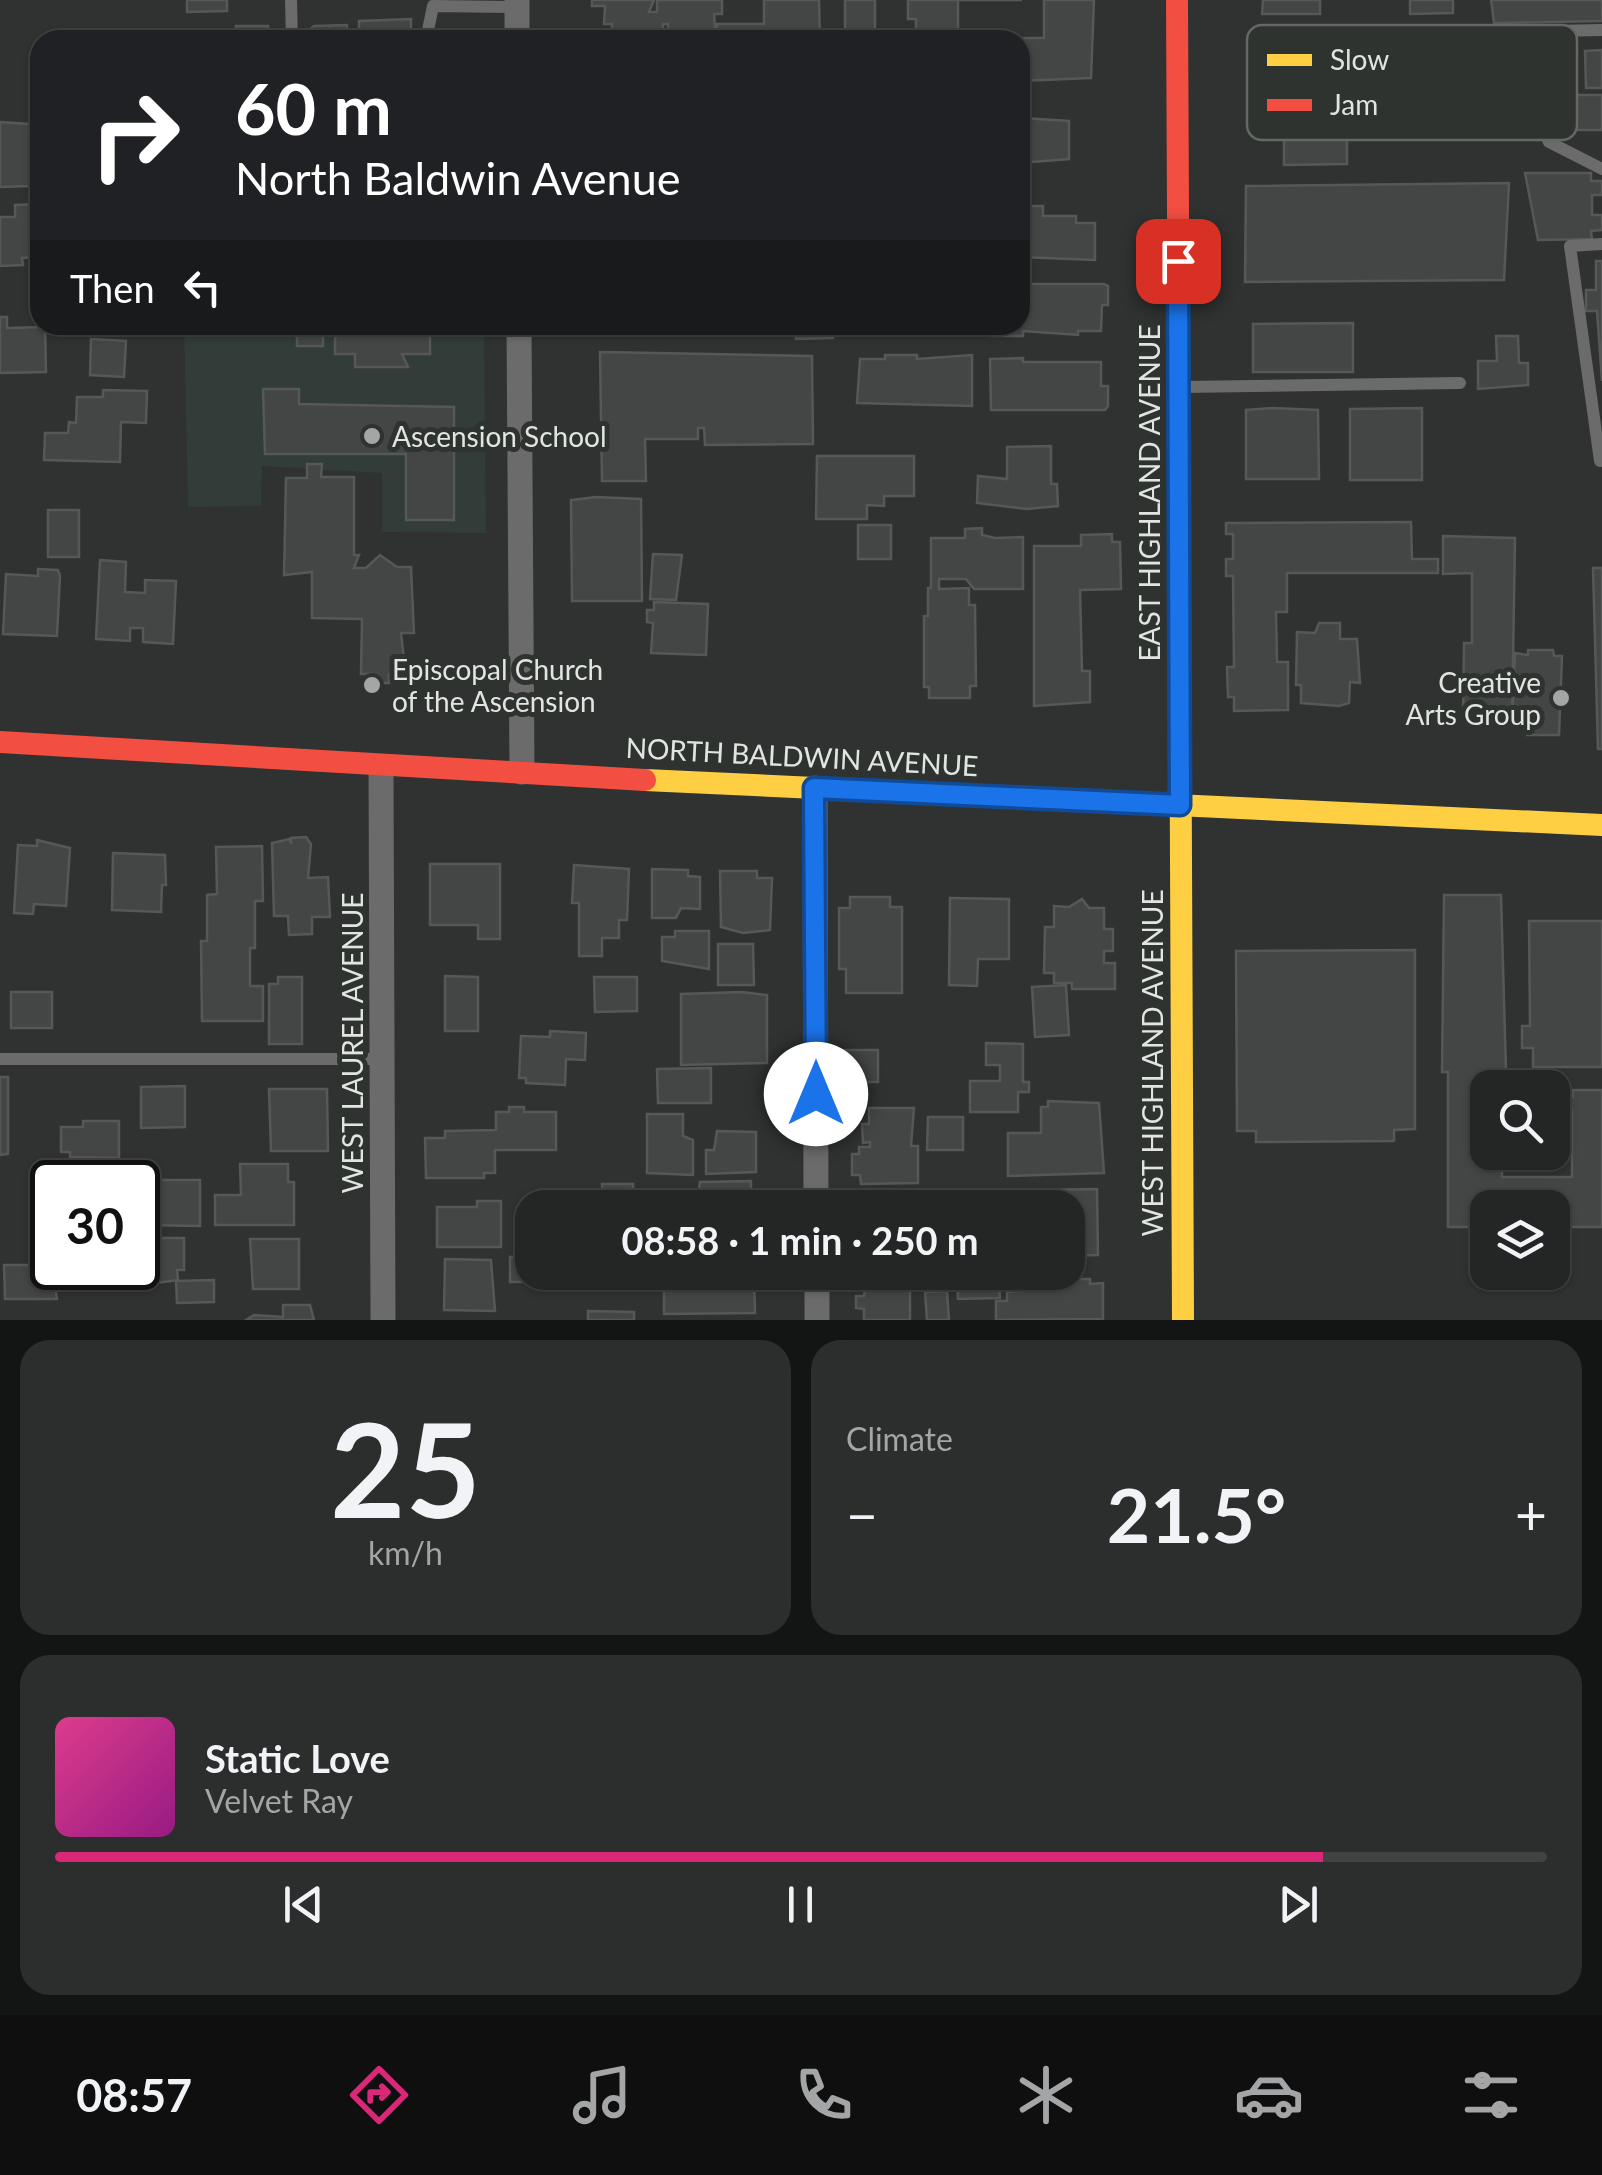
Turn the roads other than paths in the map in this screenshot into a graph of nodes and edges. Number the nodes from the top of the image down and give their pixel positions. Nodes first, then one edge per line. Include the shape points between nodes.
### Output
1 (292, 0) edge
2 (1177, 0) edge
3 (426, 3) edge
4 (517, 4) edge
5 (292, 30) edge
6 (426, 30) edge
7 (517, 30) edge
8 (1602, 30) edge
9 (1577, 31) edge
10 (1548, 140) edge
11 (1602, 170) edge
12 (1602, 244) edge
13 (519, 335) edge
14 (1460, 383) dead end
15 (1178, 387) junction
16 (1600, 460) edge
17 (0, 742) edge
18 (381, 766) junction
19 (522, 772) junction
20 (814, 788) junction
21 (1180, 805) junction
22 (1602, 826) edge
23 (381, 1059) junction
24 (0, 1060) edge
25 (816, 1190) edge
26 (817, 1290) edge
27 (383, 1320) edge
28 (817, 1320) edge
29 (1184, 1320) edge

1 - 5 lane
2 - 15 street, EAST HIGHLAND AVENUE
3 - 4 lane
3 - 6 lane
4 - 7 street
8 - 9 lane
10 - 11 lane
12 - 16 lane via 1570,246
13 - 19 street
14 - 15 lane
15 - 21 street, EAST HIGHLAND AVENUE
17 - 18 street, NORTH BALDWIN AVENUE
18 - 19 street, NORTH BALDWIN AVENUE
18 - 23 street, WEST LAUREL AVENUE
19 - 20 street, NORTH BALDWIN AVENUE
20 - 21 street, NORTH BALDWIN AVENUE
20 - 25 street
21 - 22 street, NORTH BALDWIN AVENUE
21 - 29 street, WEST HIGHLAND AVENUE
23 - 24 lane
23 - 27 street, WEST LAUREL AVENUE
26 - 28 street

